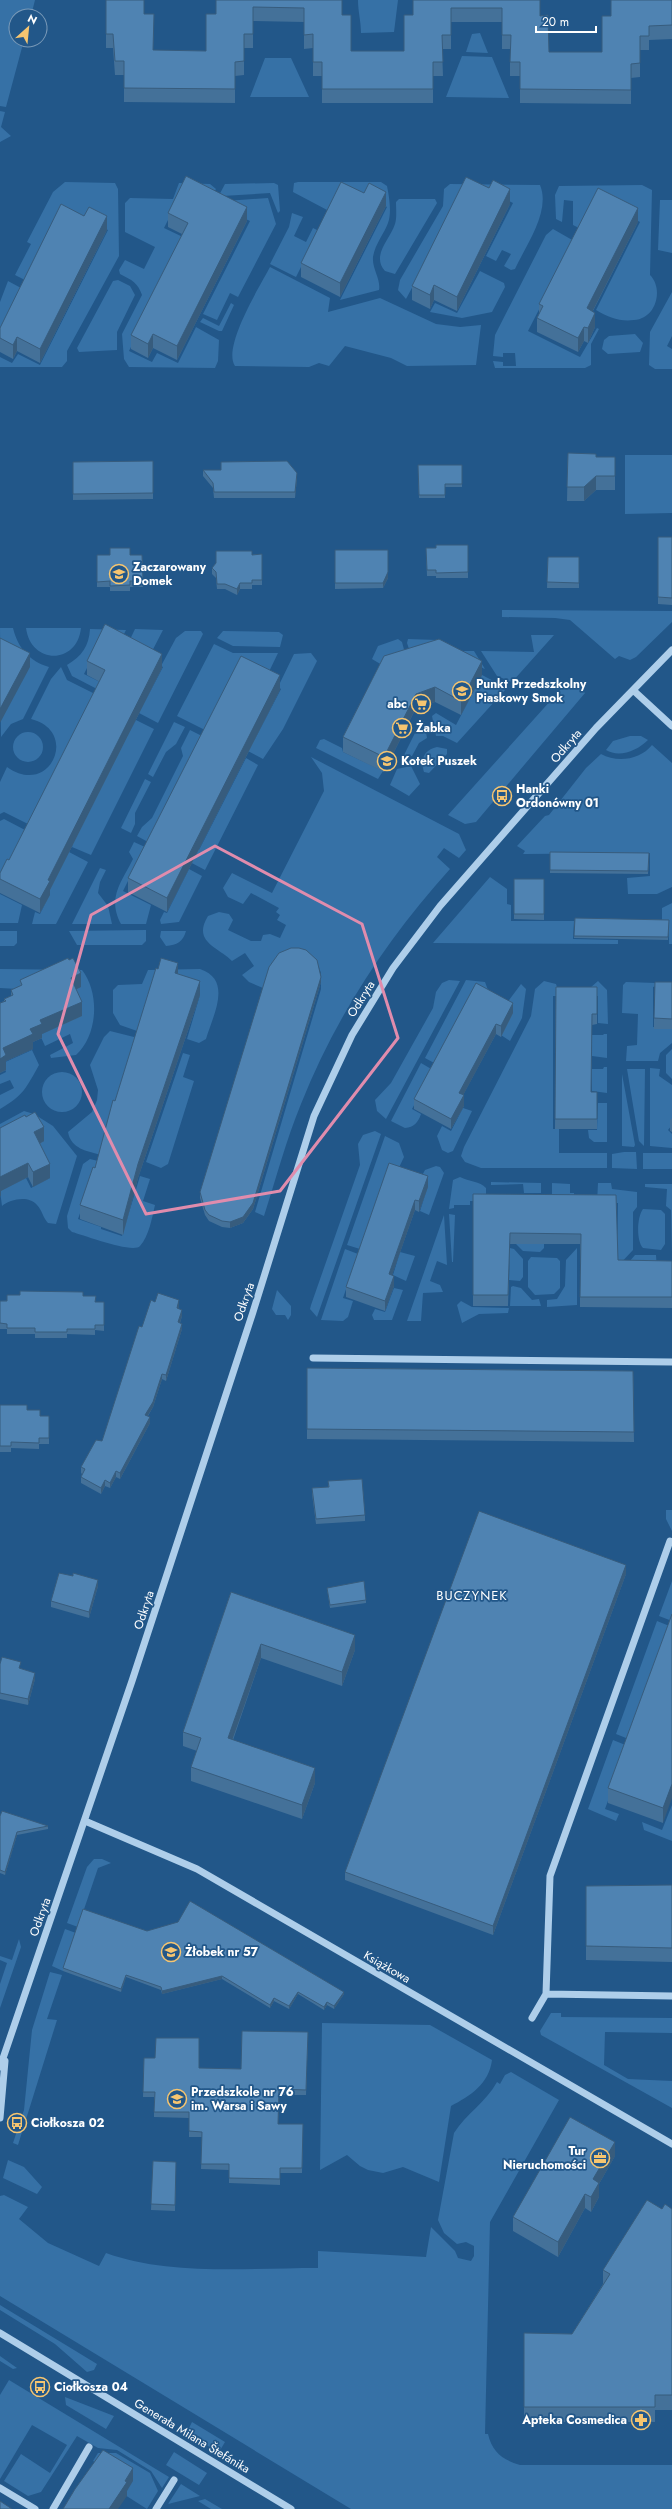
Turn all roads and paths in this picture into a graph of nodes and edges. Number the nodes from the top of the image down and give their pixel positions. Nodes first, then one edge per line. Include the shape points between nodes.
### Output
1 (672, 650) edge
2 (633, 690) junction
3 (672, 726) edge
4 (313, 1358) dead end
5 (672, 1362) edge
6 (670, 1541) dead end
7 (85, 1821) junction
8 (546, 1994) junction
9 (672, 1996) edge
10 (532, 2018) dead end
11 (5, 2055) junction
12 (0, 2067) edge
13 (0, 2118) edge
14 (672, 2144) edge
15 (0, 2333) edge
16 (89, 2447) dead end
17 (174, 2480) dead end
18 (0, 2488) edge
19 (35, 2509) edge
20 (53, 2509) edge
21 (156, 2509) edge
22 (291, 2509) edge

1 - 2 street, Odkryta
2 - 3 street
2 - 7 street, Odkryta via 596,728 440,906 393,968 352,1035 314,1116 253,1312
4 - 5 street
6 - 8 street via 550,1876
7 - 11 street, Odkryta
7 - 14 street, Książkowa via 197,1869
8 - 9 street
8 - 10 street
11 - 12 street, Odkryta
11 - 13 street, Odkryta
15 - 22 street, Generała Milana Štefánika
16 - 20 street
17 - 21 street
18 - 19 street

